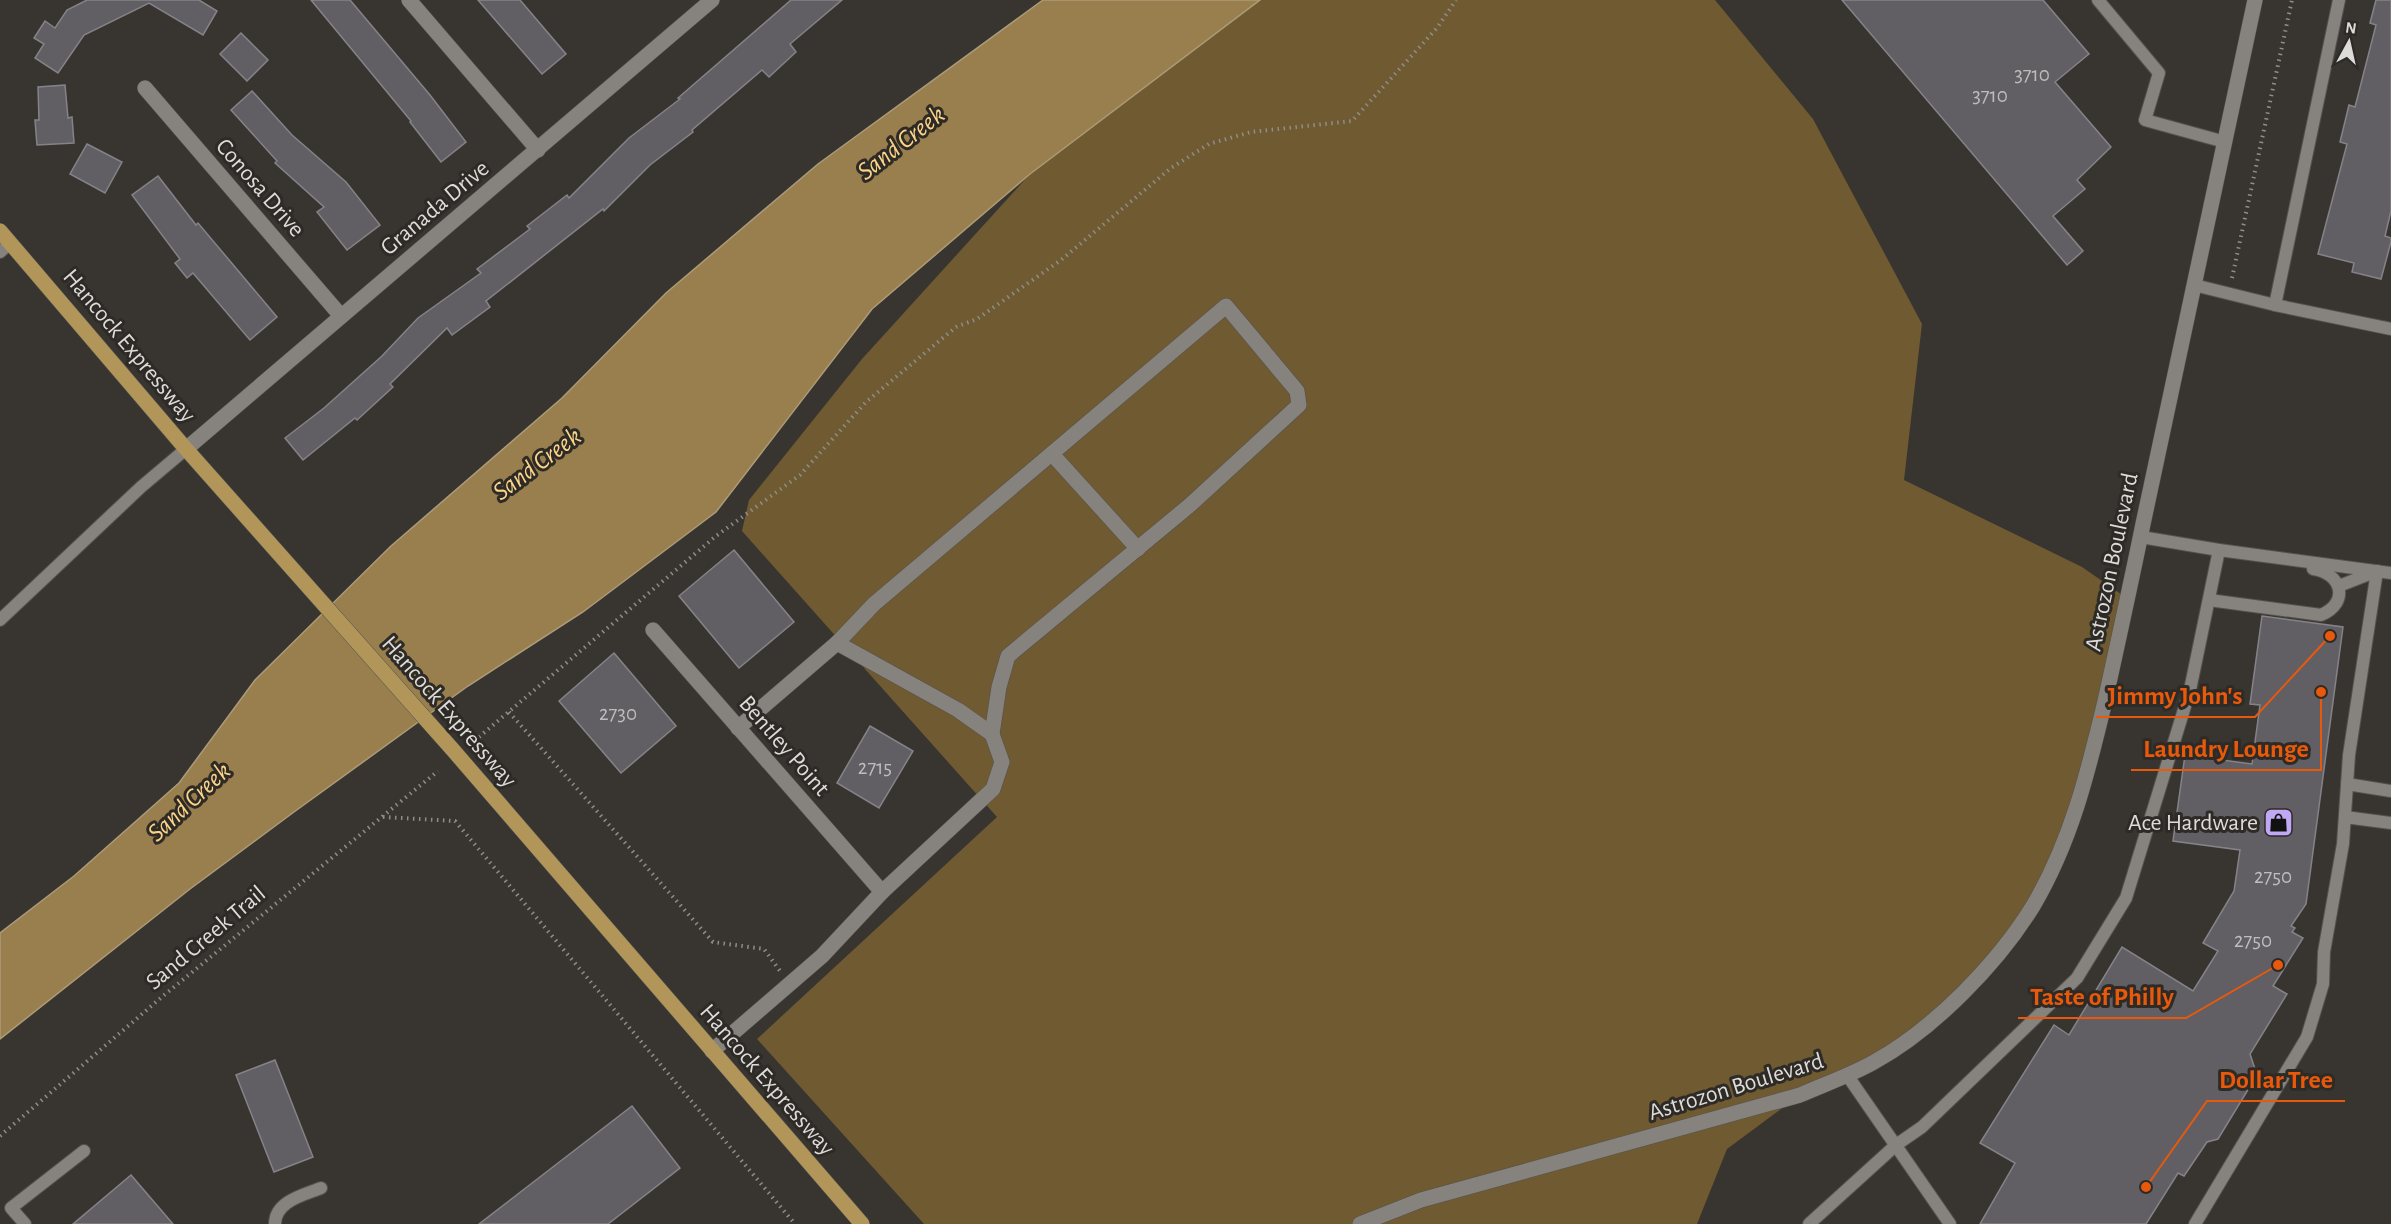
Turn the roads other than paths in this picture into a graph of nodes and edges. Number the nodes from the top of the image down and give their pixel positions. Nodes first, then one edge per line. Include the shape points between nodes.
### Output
1 (409, 0) edge
2 (712, 0) edge
3 (2098, 0) edge
4 (2255, 0) edge
5 (2339, 0) edge
6 (145, 88) dead end
7 (2225, 142) junction
8 (538, 150) junction
9 (3, 242) edge
10 (2194, 285) junction
11 (2275, 305) junction
12 (341, 316) junction
13 (2391, 329) edge
14 (186, 448) junction
15 (1052, 454) junction
16 (2140, 537) junction
17 (1138, 549) junction
18 (2219, 550) junction
19 (2263, 556) junction
20 (2377, 572) junction
21 (2391, 573) edge
22 (2339, 586) junction
23 (2209, 600) junction
24 (0, 620) edge
25 (652, 630) dead end
26 (837, 643) junction
27 (738, 728) junction
28 (992, 734) junction
29 (2347, 784) junction
30 (2391, 791) edge
31 (2345, 817) junction
32 (2391, 823) edge
33 (882, 892) junction
34 (712, 1051) junction
35 (1847, 1075) junction
36 (1896, 1145) junction
37 (84, 1151) dead end
38 (321, 1188) dead end
39 (25, 1224) edge
40 (275, 1224) edge
41 (862, 1224) edge
42 (1360, 1224) edge
43 (1809, 1224) edge
44 (1950, 1224) edge
45 (2195, 1224) edge

1 - 8 street
2 - 8 street, Granada Drive
3 - 7 lane via 2159,73 2145,120
4 - 7 street, Astrozon Boulevard
5 - 11 lane
6 - 12 street, Conosa Drive
7 - 10 street, Astrozon Boulevard
8 - 12 street, Granada Drive
9 - 14 main road, Hancock Expressway
10 - 11 lane
10 - 16 street, Astrozon Boulevard
11 - 13 lane
12 - 14 street, Granada Drive
14 - 24 lane
14 - 34 main road, Hancock Expressway
15 - 17 street
15 - 17 street via 1226,306 1297,391 1299,405
15 - 26 street via 874,604
16 - 18 lane
16 - 35 street, Astrozon Boulevard via 2087,780 2053,869 2009,940 1975,980 1898,1046
17 - 28 street via 1008,656
18 - 19 lane
18 - 23 lane
19 - 20 lane
19 - 22 lane via 2282,566 2320,570 2332,576
20 - 21 lane
20 - 22 lane
20 - 29 lane
22 - 23 lane via 2340,597 2332,610 2321,615
23 - 36 lane via 2190,690 2126,898 2076,978 1922,1128
25 - 27 street, Bentley Point
26 - 27 street
26 - 28 street via 958,710
27 - 33 street, Bentley Point
28 - 33 street via 1002,762 993,789
29 - 30 lane
29 - 31 lane
31 - 32 lane
31 - 45 lane via 2324,952 2323,984 2307,1037
33 - 34 street via 822,956
34 - 41 main road, Hancock Expressway
35 - 36 lane
35 - 42 street, Astrozon Boulevard via 1800,1095 1420,1200
36 - 43 lane
36 - 44 lane
37 - 39 lane via 11,1208
38 - 40 lane via 284,1204

